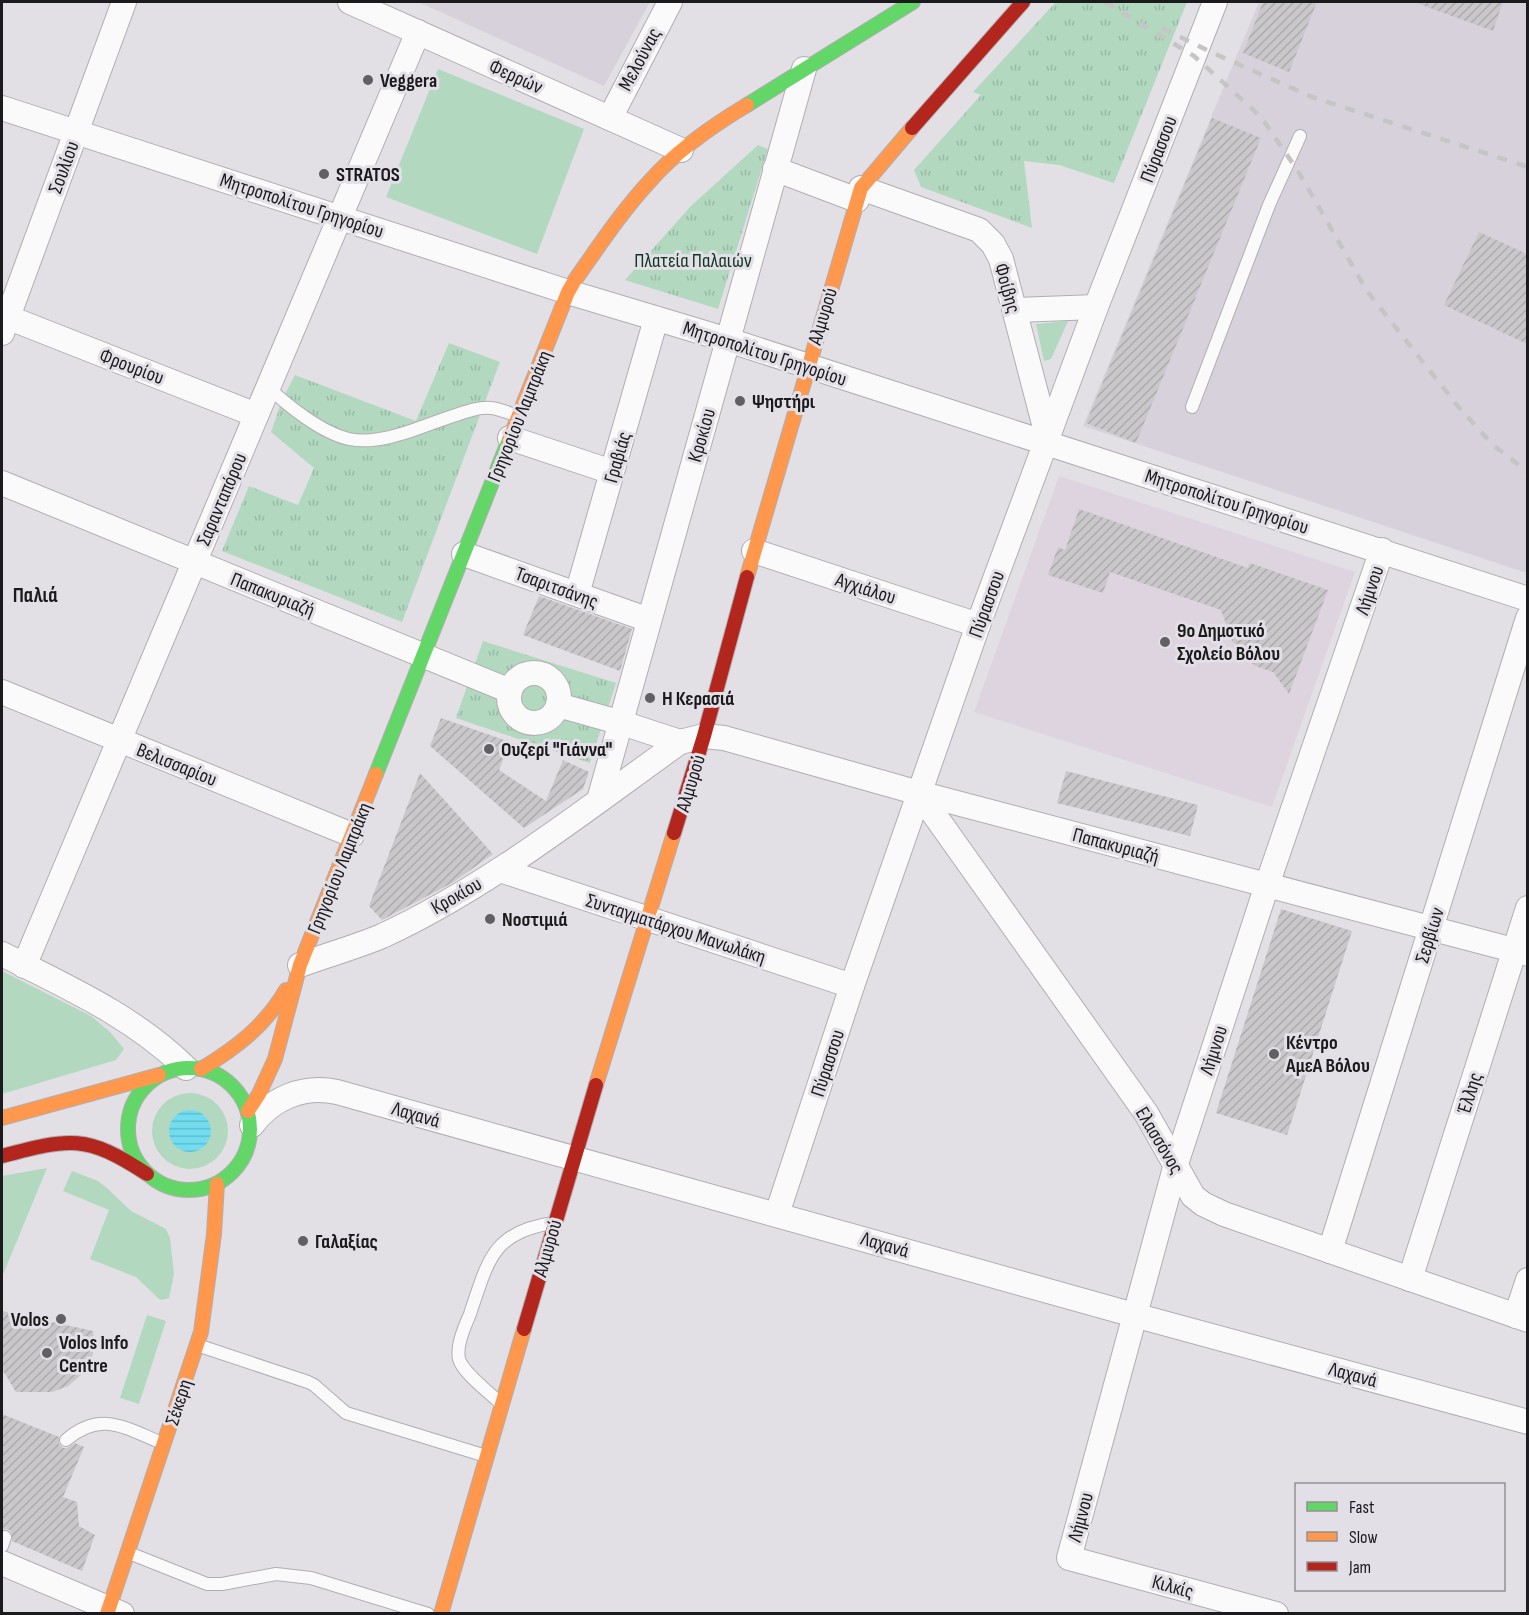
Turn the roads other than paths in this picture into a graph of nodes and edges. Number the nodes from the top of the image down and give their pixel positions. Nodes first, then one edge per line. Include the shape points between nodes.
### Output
1 (124, 2) edge
2 (350, 2) edge
3 (670, 2) edge
4 (913, 2) edge
5 (1023, 2) edge
6 (1215, 2) edge
7 (418, 32) junction
8 (804, 69) junction
9 (2, 108) edge
10 (610, 118) junction
11 (76, 132) junction
12 (1300, 136) dead end
13 (681, 150) junction
14 (775, 169) junction
15 (859, 194) junction
16 (340, 218) junction
17 (568, 292) junction
18 (1096, 307) junction
19 (1015, 310) junction
20 (656, 319) junction
21 (4, 325) edge
22 (728, 340) junction
23 (807, 366) junction
24 (268, 387) junction
25 (1192, 407) dead end
26 (256, 415) junction
27 (514, 427) junction
28 (1047, 441) junction
29 (612, 472) junction
30 (2, 483) edge
31 (1382, 550) junction
32 (754, 551) junction
33 (464, 554) junction
34 (194, 562) junction
35 (577, 594) junction
36 (1527, 599) edge
37 (1527, 618) edge
38 (649, 620) junction
39 (978, 625) junction
40 (424, 655) junction
41 (510, 691) junction
42 (2, 692) edge
43 (558, 705) junction
44 (621, 723) junction
45 (704, 736) junction
46 (119, 740) junction
47 (680, 742) junction
48 (919, 793) junction
49 (599, 800) junction
50 (352, 835) junction
51 (500, 870) junction
52 (1267, 885) junction
53 (1527, 908) edge
54 (648, 918) junction
55 (1431, 929) junction
56 (1521, 952) edge
57 (2, 954) edge
58 (300, 965) junction
59 (24, 966) junction
60 (852, 986) junction
61 (183, 1070) junction
62 (2, 1118) edge
63 (250, 1118) junction
64 (2, 1156) edge
65 (574, 1158) junction
66 (1176, 1164) junction
67 (147, 1174) junction
68 (217, 1184) junction
69 (777, 1214) junction
70 (554, 1223) junction
71 (1330, 1251) junction
72 (1410, 1279) junction
73 (1527, 1280) edge
74 (1134, 1314) junction
75 (1522, 1318) edge
76 (197, 1345) junction
77 (502, 1404) junction
78 (1527, 1422) edge
79 (66, 1440) dead end
80 (164, 1444) junction
81 (487, 1456) junction
82 (128, 1553) junction
83 (1069, 1558) joint
84 (2, 1563) edge
85 (113, 1612) edge
86 (428, 1614) edge
87 (441, 1614) edge
88 (1276, 1614) edge

1 - 11 street, Σουλίου
2 - 7 street, Φερρών
3 - 10 street, Μελούνας
4 - 8 main road, Γρηγορίου Λαμπράκη
5 - 15 main road, Αλμυρού via 865,181
6 - 18 street, Πύρασσου
7 - 10 street, Φερρών
7 - 16 street, Σαρανταπόρου
8 - 13 main road, Γρηγορίου Λαμπράκη
8 - 14 street, Κροκίου
9 - 11 street, Μητροπολίτου Γρηγορίου
10 - 13 street, Φερρών
11 - 16 street, Μητροπολίτου Γρηγορίου
11 - 21 street, Σουλίου
12 - 25 lane via 1269,205
13 - 17 main road, Γρηγορίου Λαμπράκη via 619,218
14 - 15 street, Φοίβης
14 - 22 street, Κροκίου
15 - 19 street, Φοίβης via 979,230 1001,258
15 - 23 main road, Αλμυρού
16 - 17 street, Μητροπολίτου Γρηγορίου
16 - 24 street, Σαρανταπόρου
17 - 20 street, Μητροπολίτου Γρηγορίου
17 - 27 main road, Γρηγορίου Λαμπράκη
18 - 19 street
18 - 28 street, Πύρασσου
19 - 28 street, Φοίβης
20 - 22 street, Μητροπολίτου Γρηγορίου
20 - 29 street, Γραβιάς
21 - 26 street, Φρουρίου
22 - 23 street, Μητροπολίτου Γρηγορίου
22 - 38 street, Κροκίου
23 - 28 street, Μητροπολίτου Γρηγορίου
23 - 32 main road, Αλμυρού
24 - 26 street, Σαρανταπόρου
24 - 27 lane via 322,427 351,439 400,434 476,408 494,408
26 - 34 street, Σαρανταπόρου
27 - 29 street
27 - 33 main road, Γρηγορίου Λαμπράκη
28 - 31 street, Μητροπολίτου Γρηγορίου
28 - 39 street, Πύρασσου
29 - 35 street, Γραβιάς
30 - 34 street, Παπακυριαζή
31 - 36 street, Μητροπολίτου Γρηγορίου
31 - 52 street, Λήμνου
32 - 39 street, Αγχιάλου
32 - 45 main road, Αλμυρού
33 - 35 street, Τσαριτσάνης
33 - 40 main road, Γρηγορίου Λαμπράκη
34 - 40 street, Παπακυριαζή
34 - 46 street, Σαρανταπόρου
35 - 38 street, Τσαριτσάνης
37 - 55 street, Σερβίων
38 - 44 street, Κροκίου
39 - 48 street, Πύρασσου
40 - 41 street, Παπακυριαζή
40 - 50 main road, Γρηγορίου Λαμπράκη
41 - 43 street via 522,676 541,674 556,686
41 - 43 street via 512,710 527,722 546,720
42 - 46 street, Βελισσαρίου
43 - 44 street
44 - 47 street
44 - 49 street, Κροκίου
45 - 47 street, Κροκίου
45 - 48 street, Παπακυριαζή via 724,738
45 - 54 main road, Αλμυρού
46 - 50 street, Βελισσαρίου
46 - 59 street, Σαρανταπόρου
47 - 49 street, Κροκίου
48 - 52 street, Παπακυριαζή
48 - 60 street, Πύρασσου
48 - 66 street, Ελασσόνος via 1146,1113
49 - 51 street, Κροκίου
50 - 58 main road, Γρηγορίου Λαμπράκη
51 - 54 street, Συνταγματάρχου Μανωλάκη
51 - 58 street, Κροκίου via 381,936
52 - 55 street, Παπακυριαζή
52 - 66 street, Λήμνου
53 - 56 street, Έλλης
54 - 60 street, Συνταγματάρχου Μανωλάκη
54 - 65 main road, Αλμυρού
55 - 56 street, Παπακυριαζή
55 - 71 street, Σερβίων
56 - 72 street, Έλλης
57 - 59 street
58 - 61 main road, Γρηγορίου Λαμπράκη via 262,1026 233,1049
58 - 63 main road, Γρηγορίου Λαμπράκη via 284,1034
59 - 61 street via 105,1006 146,1034
60 - 69 street, Πύρασσου
61 - 62 main road, Γρηγορίου Λαμπράκη
61 - 63 main road via 216,1074 227,1081 237,1090
61 - 67 main road via 149,1083 129,1120 131,1147
63 - 65 street, Λαχανά via 278,1099 327,1090
63 - 68 main road via 250,1140 239,1166
64 - 67 main road via 40,1146 84,1143
65 - 69 street, Λαχανά
65 - 70 main road, Αλμυρού
66 - 71 street, Ελασσόνος via 1192,1196 1203,1204
66 - 74 street, Λήμνου
67 - 68 main road via 163,1185 181,1190
68 - 76 main road, Σέκερη via 206,1302
69 - 74 street, Λαχανά
70 - 77 main road, Αλμυρού
70 - 77 lane via 518,1232 500,1246 489,1261 462,1338 459,1358
71 - 72 street, Ελασσόνος
72 - 75 street, Ελασσόνος
73 - 75 street
74 - 78 street, Λαχανά
74 - 83 street, Λήμνου
76 - 80 main road, Σέκερη
76 - 81 lane via 315,1385 346,1413
77 - 81 main road, Αλμυρού
79 - 80 lane via 88,1425 103,1424 123,1427
80 - 82 main road, Σέκερη
81 - 87 main road, Αλμυρού
82 - 85 main road, Σέκερη
82 - 86 lane via 207,1584 295,1575
83 - 88 street, Κιλκίς
84 - 85 street

